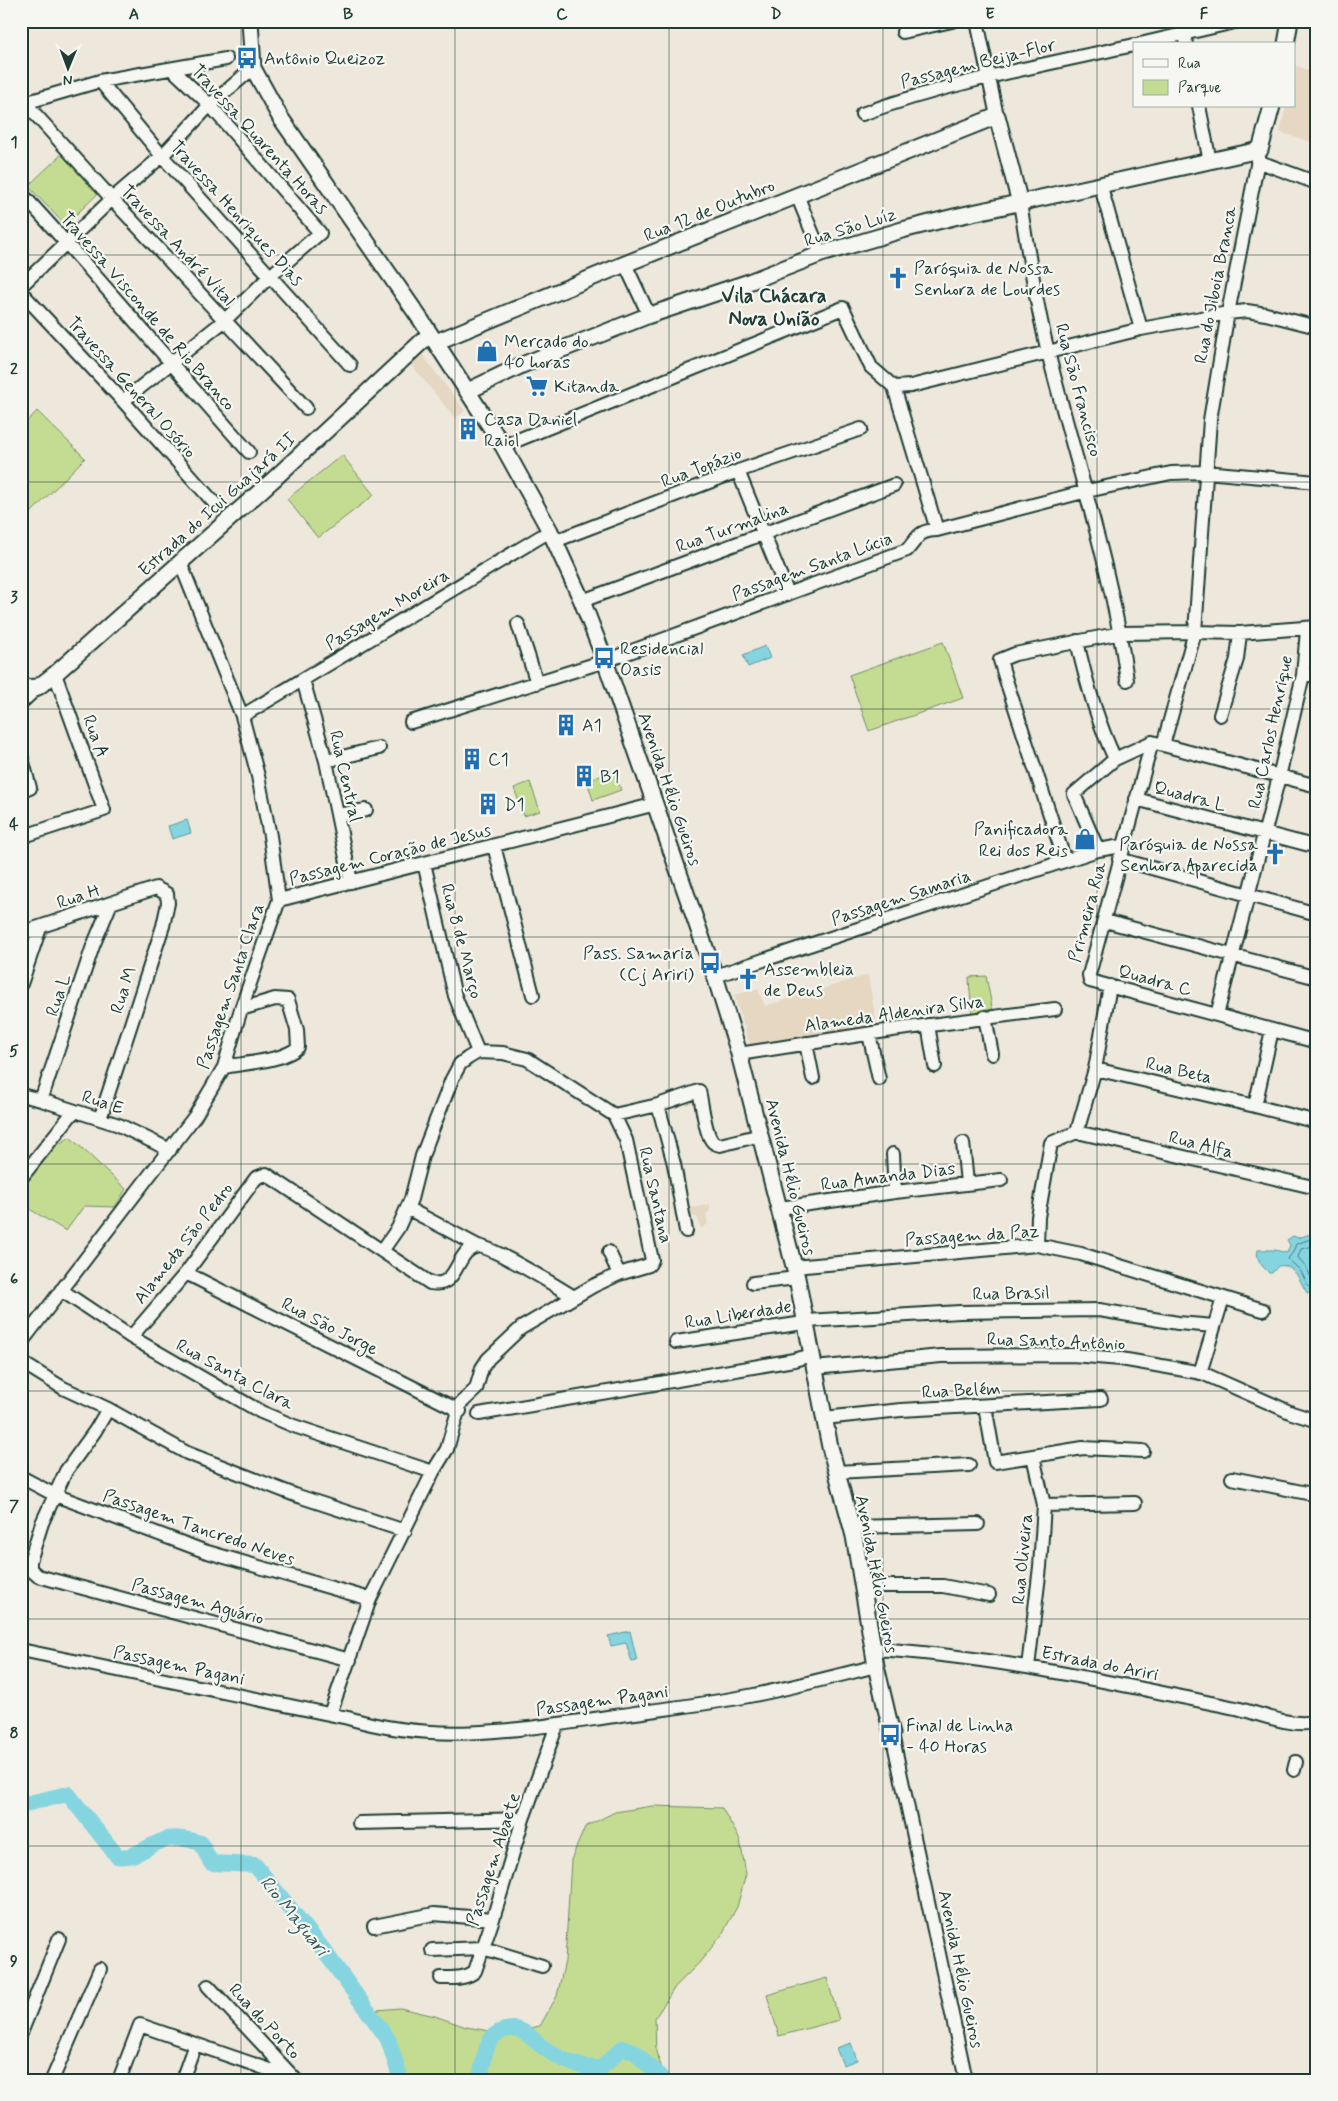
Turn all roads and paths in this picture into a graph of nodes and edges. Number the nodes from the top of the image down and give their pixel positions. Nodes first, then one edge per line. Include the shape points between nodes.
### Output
1 (250, 21) edge
2 (952, 21) edge
3 (977, 21) edge
4 (1240, 21) edge
5 (1290, 21) edge
6 (903, 32) dead end
7 (1184, 33) edge
8 (1148, 42) edge
9 (1286, 42) edge
10 (1133, 45) edge
11 (226, 59) dead end
12 (253, 68) junction
13 (173, 70) junction
14 (990, 77) junction
15 (100, 81) junction
16 (24, 104) edge
17 (210, 105) junction
18 (1199, 108) edge
19 (1271, 108) edge
20 (862, 114) dead end
21 (997, 116) junction
22 (1258, 155) junction
23 (162, 156) junction
24 (1210, 162) junction
25 (1317, 183) edge
26 (1101, 186) junction
27 (21, 193) edge
28 (797, 195) junction
29 (112, 199) junction
30 (1020, 202) junction
31 (67, 242) junction
32 (821, 254) junction
33 (625, 264) junction
34 (270, 276) junction
35 (21, 286) edge
36 (21, 292) edge
37 (1228, 313) junction
38 (649, 315) junction
39 (224, 321) junction
40 (1317, 327) edge
41 (1141, 328) junction
42 (433, 338) junction
43 (1048, 351) junction
44 (169, 363) junction
45 (350, 365) dead end
46 (894, 387) junction
47 (468, 391) junction
48 (123, 401) junction
49 (306, 408) dead end
50 (861, 429) dead end
51 (503, 446) junction
52 (249, 452) dead end
53 (738, 472) junction
54 (1205, 472) junction
55 (1317, 482) edge
56 (894, 485) dead end
57 (1087, 491) junction
58 (217, 506) dead end
59 (937, 530) junction
60 (763, 534) junction
61 (553, 536) junction
62 (180, 562) junction
63 (788, 594) junction
64 (582, 601) junction
65 (518, 624) dead end
66 (1312, 628) edge
67 (1195, 632) junction
68 (1121, 633) junction
69 (1240, 633) junction
70 (1077, 641) junction
71 (605, 661) junction
72 (54, 674) junction
73 (1303, 675) junction
74 (1317, 675) edge
75 (303, 680) junction
76 (1127, 680) dead end
77 (537, 682) junction
78 (22, 695) edge
79 (1220, 715) dead end
80 (242, 716) junction
81 (411, 722) dead end
82 (1158, 743) junction
83 (379, 748) dead end
84 (21, 755) edge
85 (1115, 759) junction
86 (326, 761) junction
87 (1279, 777) junction
88 (1317, 786) edge
89 (30, 788) dead end
90 (1136, 799) junction
91 (656, 804) junction
92 (366, 810) dead end
93 (338, 815) junction
94 (1265, 834) junction
95 (21, 837) edge
96 (494, 846) junction
97 (1317, 847) edge
98 (1098, 850) junction
99 (1121, 853) junction
100 (1065, 861) junction
101 (424, 863) junction
102 (351, 882) junction
103 (145, 891) joint
104 (1249, 895) junction
105 (279, 900) junction
106 (111, 903) junction
107 (1317, 914) edge
108 (1105, 921) junction
109 (40, 928) junction
110 (21, 934) edge
111 (1233, 956) junction
112 (715, 976) junction
113 (1089, 976) joint
114 (1317, 978) edge
115 (21, 984) edge
116 (1110, 986) junction
117 (533, 995) dead end
118 (241, 1009) junction
119 (1054, 1009) dead end
120 (1217, 1014) junction
121 (986, 1017) junction
122 (928, 1025) junction
123 (1272, 1030) junction
124 (869, 1034) junction
125 (1317, 1042) edge
126 (806, 1043) junction
127 (478, 1052) junction
128 (740, 1054) junction
129 (992, 1054) dead end
130 (936, 1066) dead end
131 (224, 1067) junction
132 (1095, 1069) junction
133 (813, 1078) dead end
134 (879, 1079) dead end
135 (21, 1096) edge
136 (41, 1100) junction
137 (658, 1105) junction
138 (1255, 1106) junction
139 (74, 1111) junction
140 (614, 1115) junction
141 (100, 1119) junction
142 (1317, 1122) edge
143 (1077, 1132) junction
144 (761, 1135) junction
145 (963, 1143) dead end
146 (170, 1150) junction
147 (893, 1154) dead end
148 (21, 1178) edge
149 (1001, 1180) dead end
150 (968, 1183) junction
151 (1317, 1188) edge
152 (895, 1192) junction
153 (407, 1208) junction
154 (780, 1208) junction
155 (686, 1231) dead end
156 (1037, 1245) junction
157 (478, 1246) junction
158 (382, 1251) junction
159 (609, 1252) dead end
160 (186, 1272) junction
161 (624, 1272) junction
162 (796, 1272) junction
163 (753, 1283) dead end
164 (61, 1290) junction
165 (574, 1297) junction
166 (1223, 1298) junction
167 (1263, 1310) dead end
168 (806, 1321) junction
169 (1214, 1326) junction
170 (131, 1337) junction
171 (676, 1342) dead end
172 (21, 1343) edge
173 (813, 1361) junction
174 (21, 1362) edge
175 (1200, 1373) junction
176 (1101, 1399) dead end
177 (985, 1406) junction
178 (108, 1409) junction
179 (460, 1411) junction
180 (479, 1414) dead end
181 (824, 1418) junction
182 (1317, 1421) edge
183 (1143, 1451) dead end
184 (1033, 1456) junction
185 (969, 1465) dead end
186 (433, 1472) junction
187 (836, 1472) junction
188 (21, 1476) edge
189 (1232, 1478) dead end
190 (54, 1495) junction
191 (1317, 1495) edge
192 (1135, 1503) dead end
193 (1044, 1506) junction
194 (978, 1524) dead end
195 (851, 1527) junction
196 (406, 1531) junction
197 (863, 1586) junction
198 (989, 1595) dead end
199 (370, 1600) junction
200 (873, 1648) junction
201 (21, 1650) edge
202 (350, 1660) junction
203 (876, 1666) junction
204 (1028, 1666) junction
205 (330, 1714) junction
206 (1317, 1721) edge
207 (557, 1725) junction
208 (892, 1734) joint
209 (524, 1819) junction
210 (358, 1824) dead end
211 (493, 1918) junction
212 (374, 1926) dead end
213 (59, 1939) dead end
214 (483, 1948) junction
215 (432, 1950) dead end
216 (542, 1966) dead end
217 (100, 1969) dead end
218 (441, 1978) dead end
219 (208, 1986) dead end
220 (21, 2033) edge
221 (195, 2044) junction
222 (276, 2072) edge
223 (52, 2080) edge
224 (120, 2080) edge
225 (182, 2080) edge
226 (296, 2080) edge
227 (966, 2080) edge

1 - 12 main road
2 - 6 street
3 - 14 street, Rua São Francisco
4 - 7 street
5 - 9 main road
7 - 8 street
10 - 14 street, Passagem Beija-Flor
11 - 13 street
12 - 17 street
12 - 42 main road, Avenida Hélio Gueiros via 280,117
13 - 15 street
13 - 17 street, Travessa Quarenta Horas
14 - 20 street, Passagem Beija-Flor
14 - 21 street, Rua São Francisco
15 - 16 street
15 - 23 street, Travessa Henriques Dias
16 - 29 street, Travessa André Vital
17 - 23 street
17 - 34 street, Travessa Quarenta Horas via 320,233
18 - 24 street
19 - 22 main road, Rua do Jiboia Branca
21 - 28 main road, Rua 12 de Outubro
21 - 30 main road, Rua São Francisco
22 - 24 main road, Rua São Luíz
22 - 25 street
22 - 37 street, Rua do Jiboia Branca
23 - 29 street
23 - 34 street, Travessa Henriques Dias
24 - 26 main road, Rua São Luíz
26 - 30 main road, Rua São Luíz
26 - 41 street
27 - 31 street, Travessa Visconde de Rio Branco
28 - 32 street
28 - 33 main road, Rua 12 de Outubro
29 - 31 street
29 - 39 street, Travessa André Vital
30 - 32 main road, Rua São Luíz via 902,230
30 - 43 street, Rua São Francisco
31 - 35 street
31 - 44 street, Travessa Visconde de Rio Branco
32 - 38 main road, Rua São Luíz
33 - 38 street
33 - 42 main road, Rua 12 de Outubro
34 - 39 street
34 - 45 street, Travessa Henriques Dias
36 - 48 street, Travessa General Osório
37 - 40 street via 1257,312
37 - 41 street
37 - 54 street, Rua do Jiboia Branca
38 - 47 main road, Rua São Luíz via 522,365
39 - 44 street
39 - 49 street, Travessa André Vital
41 - 43 street
42 - 47 main road, Avenida Hélio Gueiros
42 - 62 main road, Estrada do Icui Guajará II
43 - 46 street via 927,382
43 - 57 street, Rua São Francisco
44 - 48 street
44 - 52 street, Travessa Visconde de Rio Branco
46 - 51 street via 871,367 843,308
46 - 59 street
47 - 51 main road, Avenida Hélio Gueiros
48 - 58 street, Travessa General Osório
50 - 53 street, Rua Topázio
51 - 61 main road, Avenida Hélio Gueiros
53 - 60 street
53 - 61 street, Rua Topázio
54 - 55 street, Passagem Santa Lúcia
54 - 57 street, Passagem Santa Lúcia via 1171,473
54 - 67 street, Rua do Jiboia Branca
56 - 60 street, Rua Turmalina
57 - 59 street, Passagem Santa Lúcia
57 - 68 street, Rua São Francisco
59 - 63 street, Passagem Santa Lúcia via 919,534 907,550
60 - 63 street
60 - 64 street, Rua Turmalina
61 - 64 main road, Avenida Hélio Gueiros
61 - 75 street, Passagem Moreira
62 - 72 main road, Estrada do Icui Guajará II
62 - 80 street, Passagem Santa Clara
63 - 71 street, Passagem Santa Lúcia
64 - 71 main road, Avenida Hélio Gueiros
65 - 77 street
66 - 69 street
66 - 73 street, Rua Carlos Henrique
67 - 68 street
67 - 69 street
67 - 82 street, Primeira Rua
68 - 70 street
68 - 76 street, Rua São Francisco
69 - 79 street via 1237,659
70 - 85 street via 1090,696
70 - 100 street via 1000,660
71 - 77 street, Passagem Santa Lúcia
71 - 91 main road, Avenida Hélio Gueiros
72 - 78 main road, Estrada do Icui Guajará II
72 - 95 street, Rua A via 104,810
73 - 74 street
73 - 87 street, Rua Carlos Henrique
75 - 80 street, Passagem Moreira
75 - 86 street, Rua Central
77 - 81 street, Passagem Santa Lúcia
80 - 105 street, Passagem Santa Clara via 260,785
82 - 85 street
82 - 87 street
82 - 90 street, Primeira Rua
83 - 86 street
84 - 89 street
85 - 98 street via 1074,794
86 - 93 street, Rua Central
87 - 88 street
87 - 94 street, Rua Carlos Henrique
90 - 94 street, Quadra L
90 - 99 street, Primeira Rua
91 - 96 street, Passagem Coração de Jesus
91 - 112 main road, Avenida Hélio Gueiros
92 - 93 street
93 - 102 street, Rua Central
94 - 97 street, Quadra L
94 - 104 street, Rua Carlos Henrique
96 - 101 street, Passagem Coração de Jesus
96 - 117 street
98 - 99 street, Passagem Samaria
98 - 100 street, Passagem Samaria
99 - 104 street
99 - 108 street, Primeira Rua
100 - 112 street, Passagem Samaria
101 - 102 street, Passagem Coração de Jesus
101 - 127 street, Rua 8 de Março via 455,996
102 - 105 street, Passagem Coração de Jesus
103 - 106 street, Rua H
103 - 141 street, Rua M via 156,888 164,891 168,903
104 - 107 street
104 - 111 street, Rua Carlos Henrique
105 - 118 street, Passagem Santa Clara
106 - 109 street, Rua H
106 - 136 street, Rua L via 93,946
108 - 111 street
108 - 113 street, Primeira Rua
109 - 110 street, Rua H
109 - 115 street
111 - 114 street
111 - 120 street, Rua Carlos Henrique
112 - 128 main road, Avenida Hélio Gueiros
113 - 116 street, Quadra C via 1090,981
116 - 120 street, Quadra C
116 - 132 street
118 - 131 street, Passagem Santa Clara
118 - 131 street via 275,999 288,1000 297,1030 298,1047 294,1052 277,1057
119 - 121 street, Alameda Aldenira Silva
120 - 123 street, Quadra C
121 - 122 street, Alameda Aldenira Silva
121 - 129 street
122 - 124 street, Alameda Aldenira Silva
122 - 130 street
123 - 125 street, Quadra C
123 - 138 street
124 - 126 street, Alameda Aldenira Silva
124 - 134 street
126 - 128 street, Alameda Aldenira Silva
126 - 133 street
127 - 140 street via 503,1053 527,1059
127 - 153 street via 460,1064 452,1079 432,1126
128 - 144 main road, Avenida Hélio Gueiros
131 - 146 street, Passagem Santa Clara
132 - 138 street, Rua Beta
132 - 143 street
135 - 136 street, Rua E
136 - 139 street, Rua E
137 - 140 street
137 - 144 street via 699,1090 714,1143 720,1145
137 - 155 street, Rua Santana via 674,1164
138 - 142 street, Rua Beta
139 - 141 street, Rua E
139 - 148 street
140 - 161 street, Rua Santana via 626,1140 652,1256 649,1265
141 - 146 street, Rua E
143 - 151 street, Rua Alfa
143 - 156 street via 1051,1144 1038,1217
144 - 154 main road, Avenida Hélio Gueiros
145 - 150 street
146 - 164 street, Passagem Santa Clara
147 - 152 street
149 - 150 street, Rua Amanda Dias
150 - 152 street, Rua Amanda Dias
152 - 154 street, Rua Amanda Dias
153 - 157 street
153 - 158 street
154 - 162 main road, Avenida Hélio Gueiros
156 - 162 street, Passagem da Paz
156 - 166 street, Passagem da Paz via 1081,1254
157 - 158 street via 468,1251 453,1275 437,1284 430,1283
157 - 165 street via 493,1251
158 - 160 street, Alameda São Pedro via 266,1174 256,1178
159 - 161 street
160 - 170 street, Alameda São Pedro
160 - 179 street, Rua São Jorge
161 - 165 street
162 - 163 street, Passagem da Paz
162 - 168 main road, Avenida Hélio Gueiros
164 - 170 street, Rua Santa Clara
164 - 172 street, Passagem Santa Clara
165 - 179 street via 521,1328 498,1349 482,1368 476,1389 460,1404
166 - 167 street, Passagem da Paz
166 - 169 street
168 - 169 street, Rua Brasil via 960,1312 1091,1310
168 - 171 street, Rua Liberdade
168 - 173 main road, Avenida Hélio Gueiros
169 - 175 street
170 - 186 street, Rua Santa Clara via 261,1412
173 - 175 street, Rua Santo Antônio via 1072,1355 1121,1359
173 - 180 street, Rua Santo Antônio via 767,1365
173 - 181 main road, Avenida Hélio Gueiros
174 - 178 street via 63,1388
175 - 182 street, Rua Santo Antônio
176 - 177 street, Rua Belém
177 - 181 street, Rua Belém
177 - 184 street via 994,1462
178 - 190 street via 66,1471
178 - 196 street via 187,1453 295,1495
179 - 186 street via 447,1449
181 - 187 main road, Avenida Hélio Gueiros
183 - 184 street via 1083,1448
184 - 193 street, Rua Oliveira
185 - 187 street
186 - 196 street
187 - 195 main road, Avenida Hélio Gueiros
188 - 190 street, Passagem Tancredo Neves
189 - 191 street
190 - 199 street, Passagem Tancredo Neves via 204,1551
190 - 202 street, Passagem Aguário via 30,1561 30,1569 38,1576
192 - 193 street
193 - 204 street, Rua Oliveira
194 - 195 street
195 - 197 main road, Avenida Hélio Gueiros
196 - 199 street
197 - 198 street via 943,1586
197 - 200 main road, Avenida Hélio Gueiros
199 - 202 street
200 - 203 main road, Avenida Hélio Gueiros
200 - 204 street, Estrada do Ariri
201 - 205 street, Passagem Pagani
202 - 205 street
203 - 207 street, Passagem Pagani via 753,1695
203 - 208 main road, Avenida Hélio Gueiros
204 - 206 street, Estrada do Ariri via 1295,1723
205 - 207 street, Passagem Pagani via 392,1729 426,1732 500,1732
207 - 209 street, Passagem Abaete
208 - 227 street, Avenida Hélio Gueiros
209 - 210 street
209 - 211 street, Passagem Abaete
211 - 212 street via 434,1914
211 - 214 street, Passagem Abaete
213 - 220 street
214 - 215 street
214 - 216 street
214 - 218 street, Passagem Abaete via 472,1974
217 - 223 street
219 - 222 street, Rua do Porto
221 - 222 street
221 - 224 street via 140,2025
221 - 225 street
222 - 226 street, Rua do Porto

